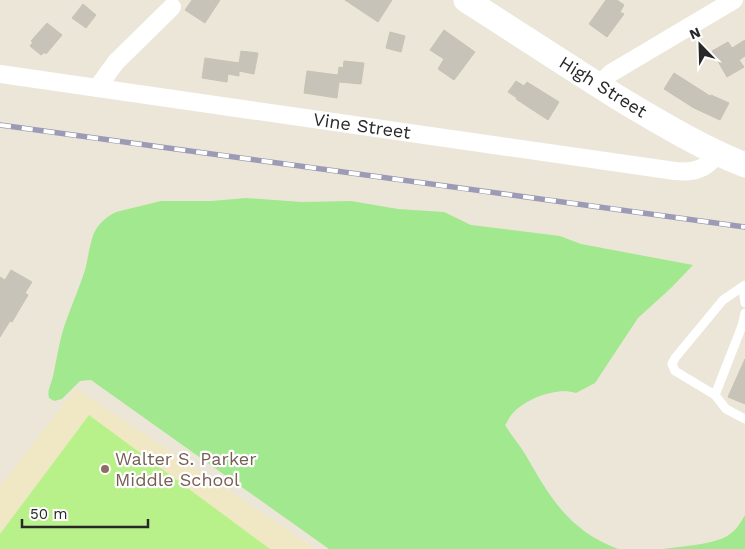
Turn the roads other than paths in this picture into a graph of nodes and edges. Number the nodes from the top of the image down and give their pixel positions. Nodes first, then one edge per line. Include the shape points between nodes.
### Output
1 (466, 0) edge
2 (734, 0) edge
3 (172, 6) dead end
4 (0, 74) edge
5 (598, 85) junction
6 (97, 88) junction
7 (718, 154) junction
8 (745, 165) edge
9 (744, 286) edge
10 (745, 303) edge
11 (745, 313) edge
12 (715, 395) junction
13 (745, 419) edge

1 - 5 street, High Street
2 - 5 street
3 - 6 street via 112,67
4 - 6 street, Vine Street
5 - 7 street, High Street
6 - 7 street, Vine Street via 675,171 701,169
7 - 8 street, High Street
9 - 10 lane
9 - 12 lane via 720,303 673,362 676,372
11 - 12 lane
12 - 13 lane via 726,409

